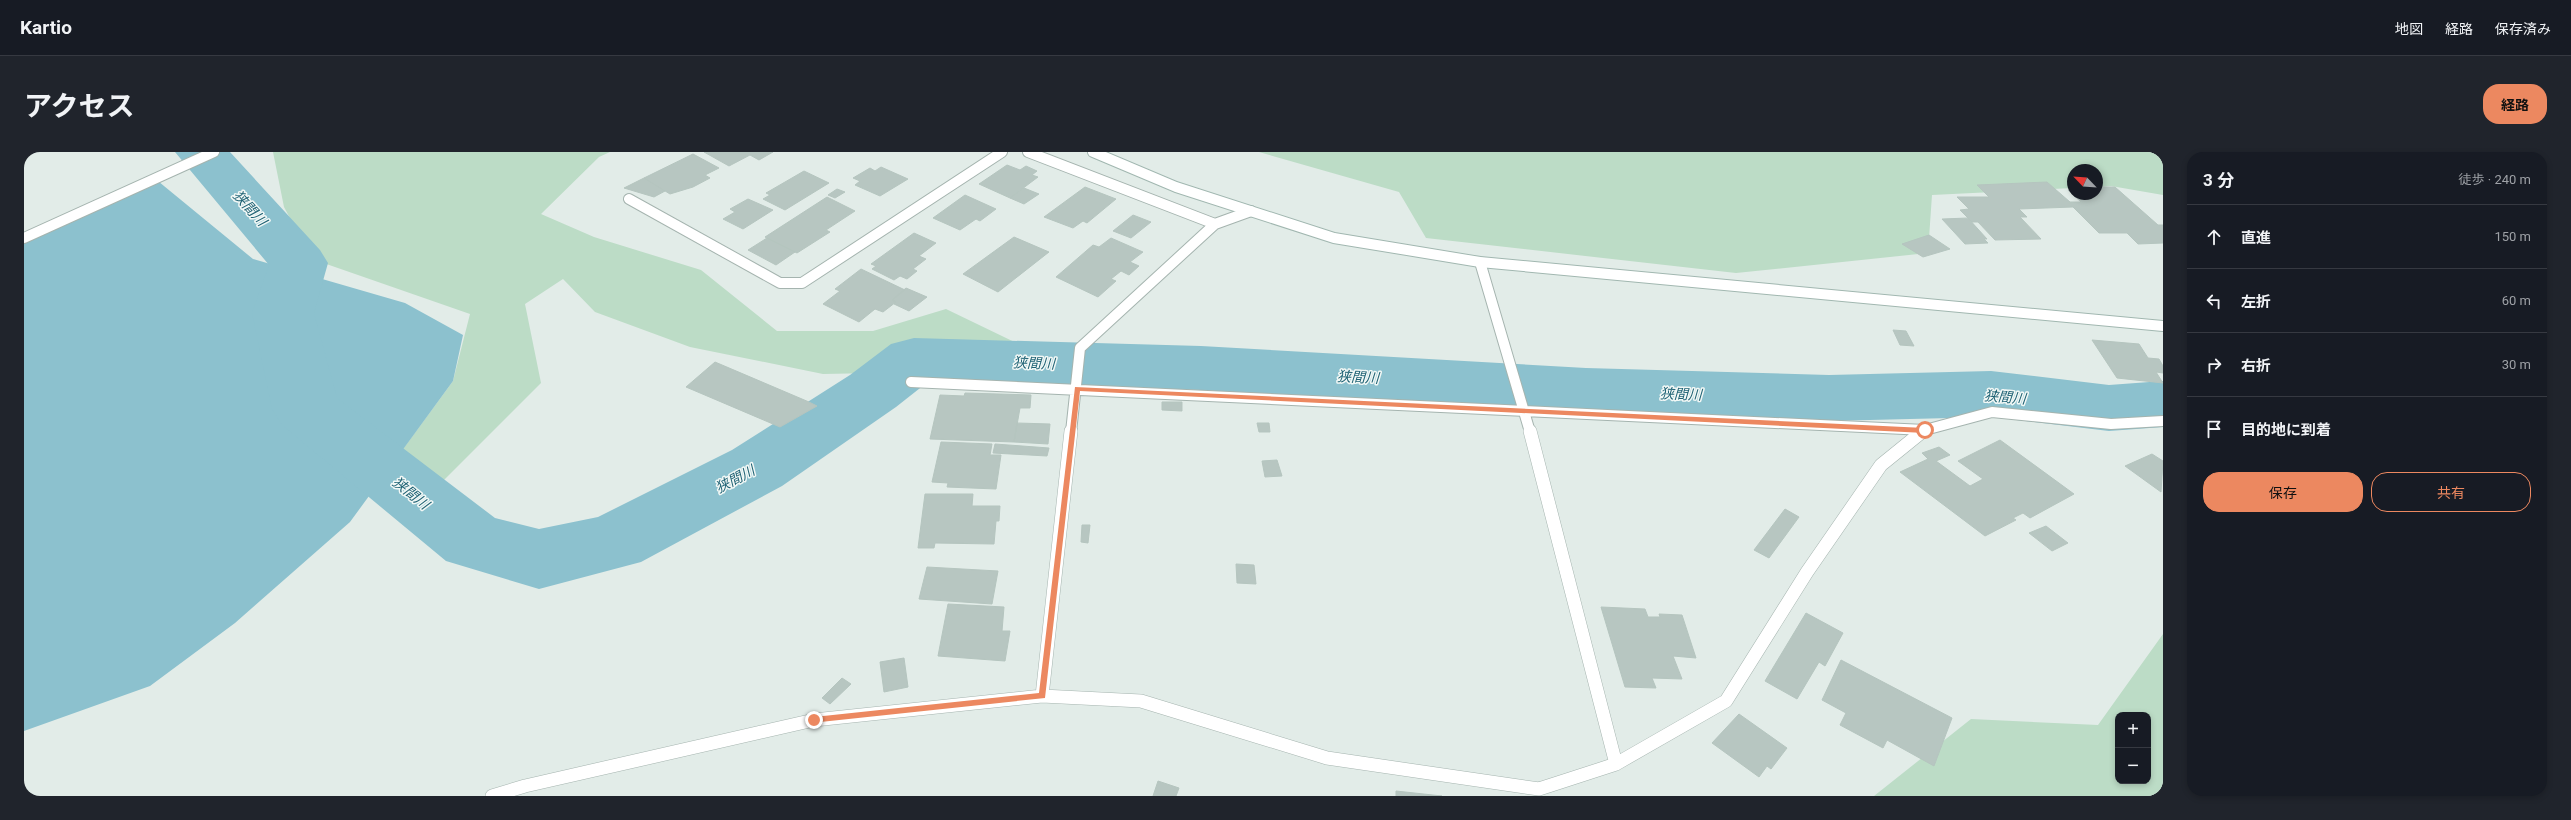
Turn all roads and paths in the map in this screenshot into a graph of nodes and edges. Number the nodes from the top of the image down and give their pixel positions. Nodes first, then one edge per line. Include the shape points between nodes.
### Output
1 (214, 152) edge
2 (1002, 152) edge
3 (1028, 152) edge
4 (1093, 152) edge
5 (629, 199) dead end
6 (1250, 212) junction
7 (1215, 224) junction
8 (24, 238) edge
9 (1480, 262) junction
10 (2163, 326) edge
11 (911, 382) dead end
12 (1077, 389) junction
13 (1524, 410) junction
14 (2163, 421) edge
15 (1925, 430) junction
16 (1042, 696) junction
17 (1616, 764) junction
18 (492, 796) edge

1 - 8 street
2 - 5 street via 802,283 780,283
3 - 7 street
4 - 6 street via 1176,187
6 - 7 street
6 - 9 street via 1334,238
7 - 12 street via 1080,348
9 - 10 street
9 - 13 street
11 - 12 street
12 - 13 street
12 - 16 street
13 - 15 street
13 - 17 street
14 - 15 street via 2111,424 1992,412
15 - 17 street via 1881,465 1807,572 1726,700
16 - 17 street via 1140,701 1327,758 1539,789
16 - 18 street via 814,720 525,786

